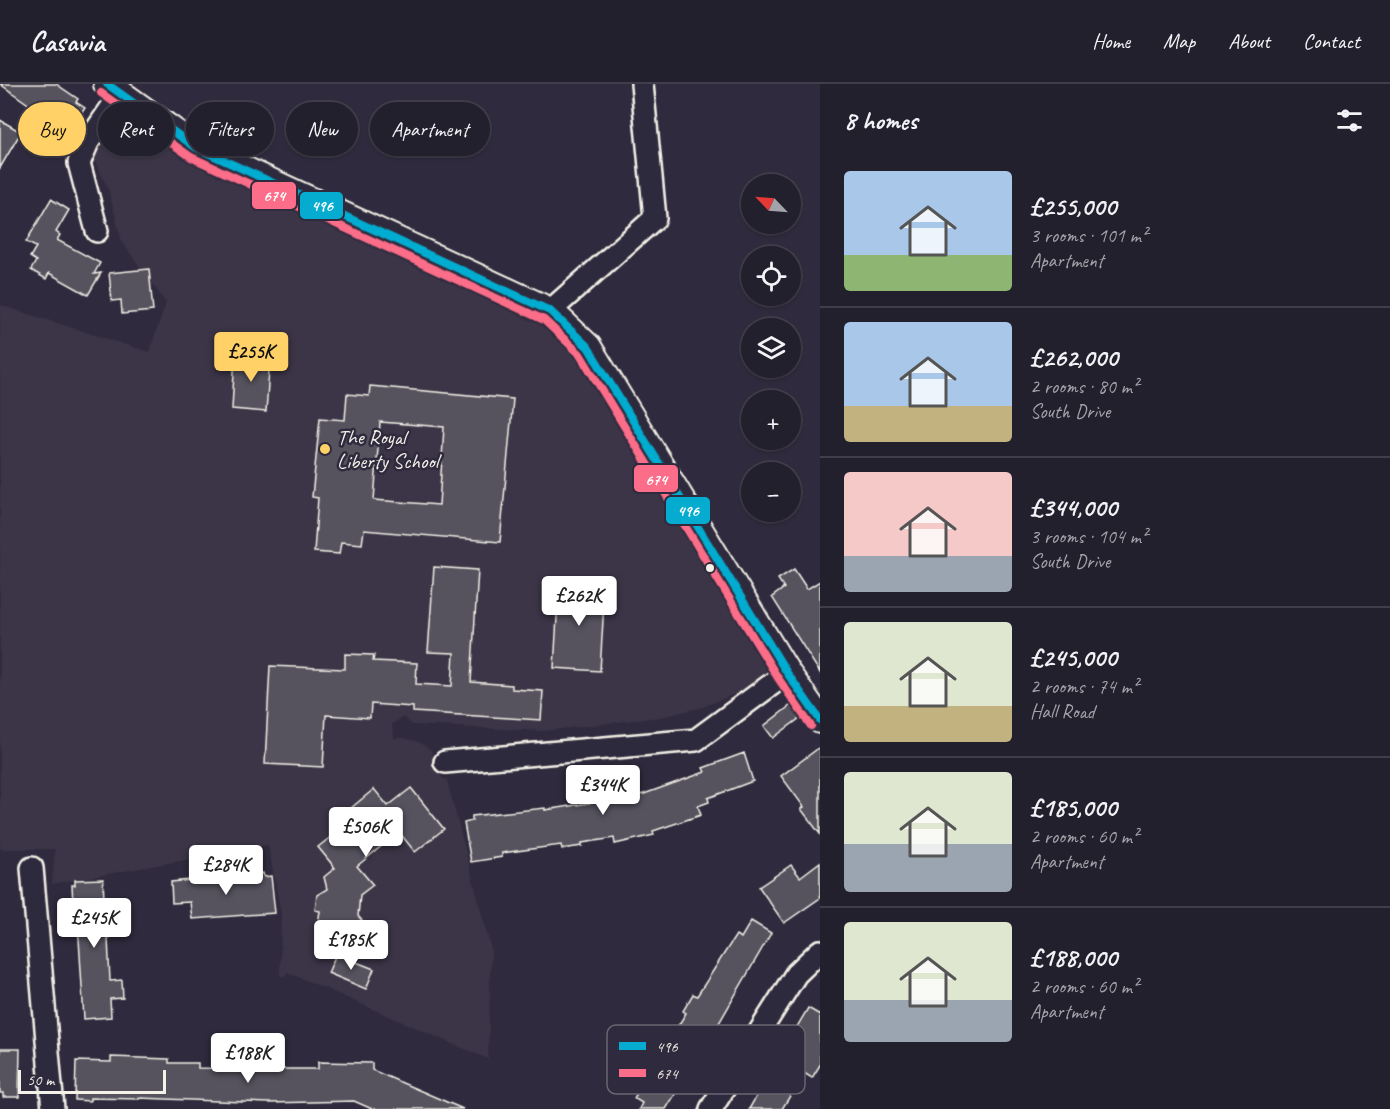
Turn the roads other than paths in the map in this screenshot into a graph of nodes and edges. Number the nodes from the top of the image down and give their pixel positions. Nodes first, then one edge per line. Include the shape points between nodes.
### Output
1 (642, 84) edge
2 (114, 89) edge
3 (97, 231) dead end
4 (550, 311) junction
5 (787, 673) junction
6 (820, 720) edge
7 (445, 762) dead end
8 (32, 868) dead end
9 (820, 951) edge
10 (764, 1025) edge
11 (720, 1094) edge
12 (53, 1109) edge
13 (711, 1109) edge

1 - 4 street via 655,218
2 - 3 street via 79,163
2 - 4 street via 195,147
4 - 5 street via 588,347
5 - 6 street
5 - 7 street via 696,740
8 - 12 street
9 - 10 street via 796,974
11 - 13 street

